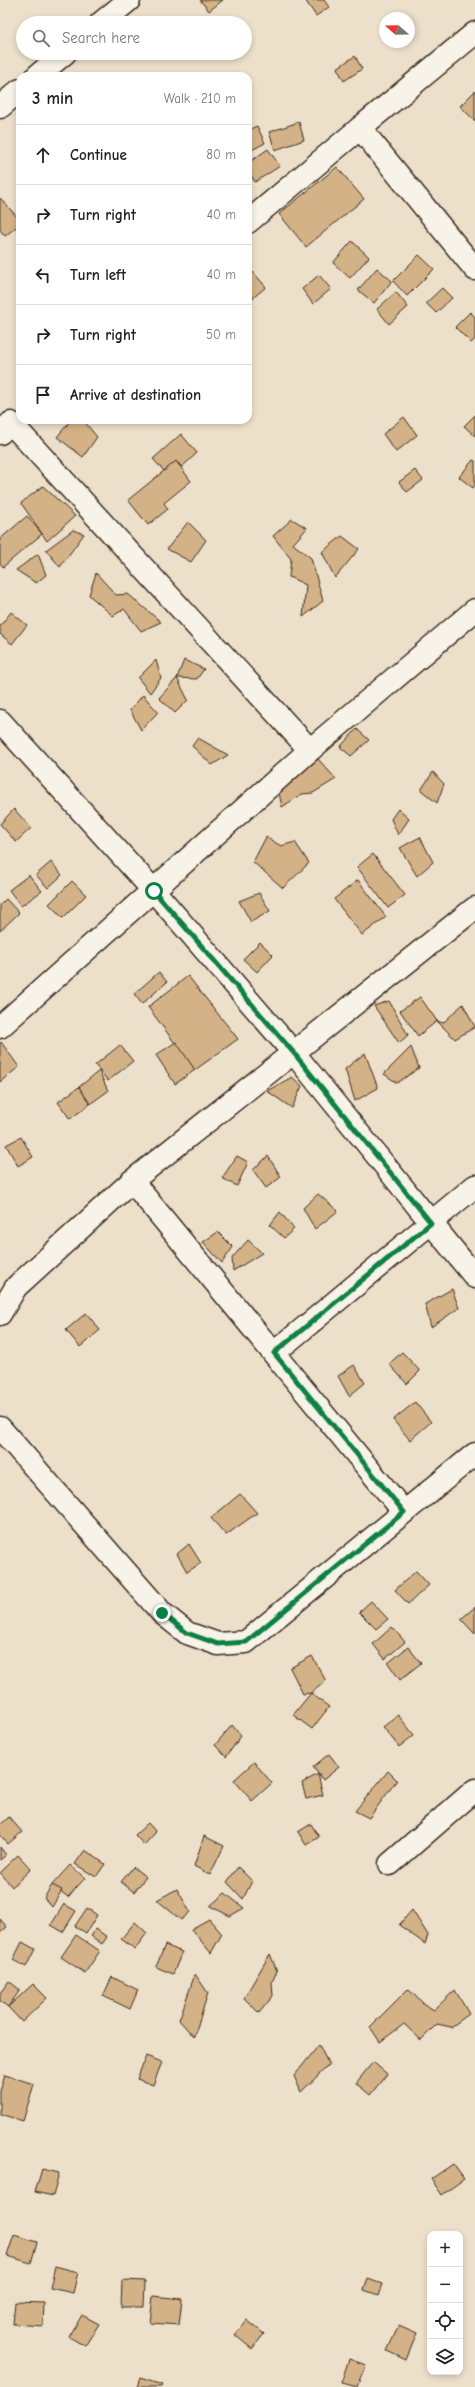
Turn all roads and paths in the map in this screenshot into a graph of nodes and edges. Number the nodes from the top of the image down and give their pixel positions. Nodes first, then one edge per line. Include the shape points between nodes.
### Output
1 (129, 0) edge
2 (110, 16) edge
3 (475, 33) edge
4 (56, 60) edge
5 (42, 72) edge
6 (16, 93) edge
7 (0, 107) edge
8 (360, 128) junction
9 (252, 219) edge
10 (475, 269) edge
11 (10, 424) edge
12 (475, 610) edge
13 (0, 721) edge
14 (310, 750) junction
15 (154, 891) junction
16 (471, 918) edge
17 (0, 1027) edge
18 (293, 1052) junction
19 (132, 1181) junction
20 (475, 1186) edge
21 (431, 1223) junction
22 (475, 1277) edge
23 (0, 1314) edge
24 (274, 1353) junction
25 (0, 1428) edge
26 (475, 1454) edge
27 (404, 1512) junction
28 (475, 1790) edge
29 (390, 1864) dead end

1 - 2 street
3 - 8 street
4 - 5 street
6 - 7 street
8 - 9 street
8 - 10 street
11 - 14 street
12 - 14 street
13 - 15 street
14 - 15 street
15 - 17 street
15 - 18 street
16 - 18 street
18 - 19 street
18 - 21 street
19 - 23 street via 16,1287
19 - 24 street
20 - 21 street
21 - 22 street
21 - 24 street
24 - 27 street
25 - 27 street via 162,1613 187,1633 218,1644 246,1642
26 - 27 street
28 - 29 street

